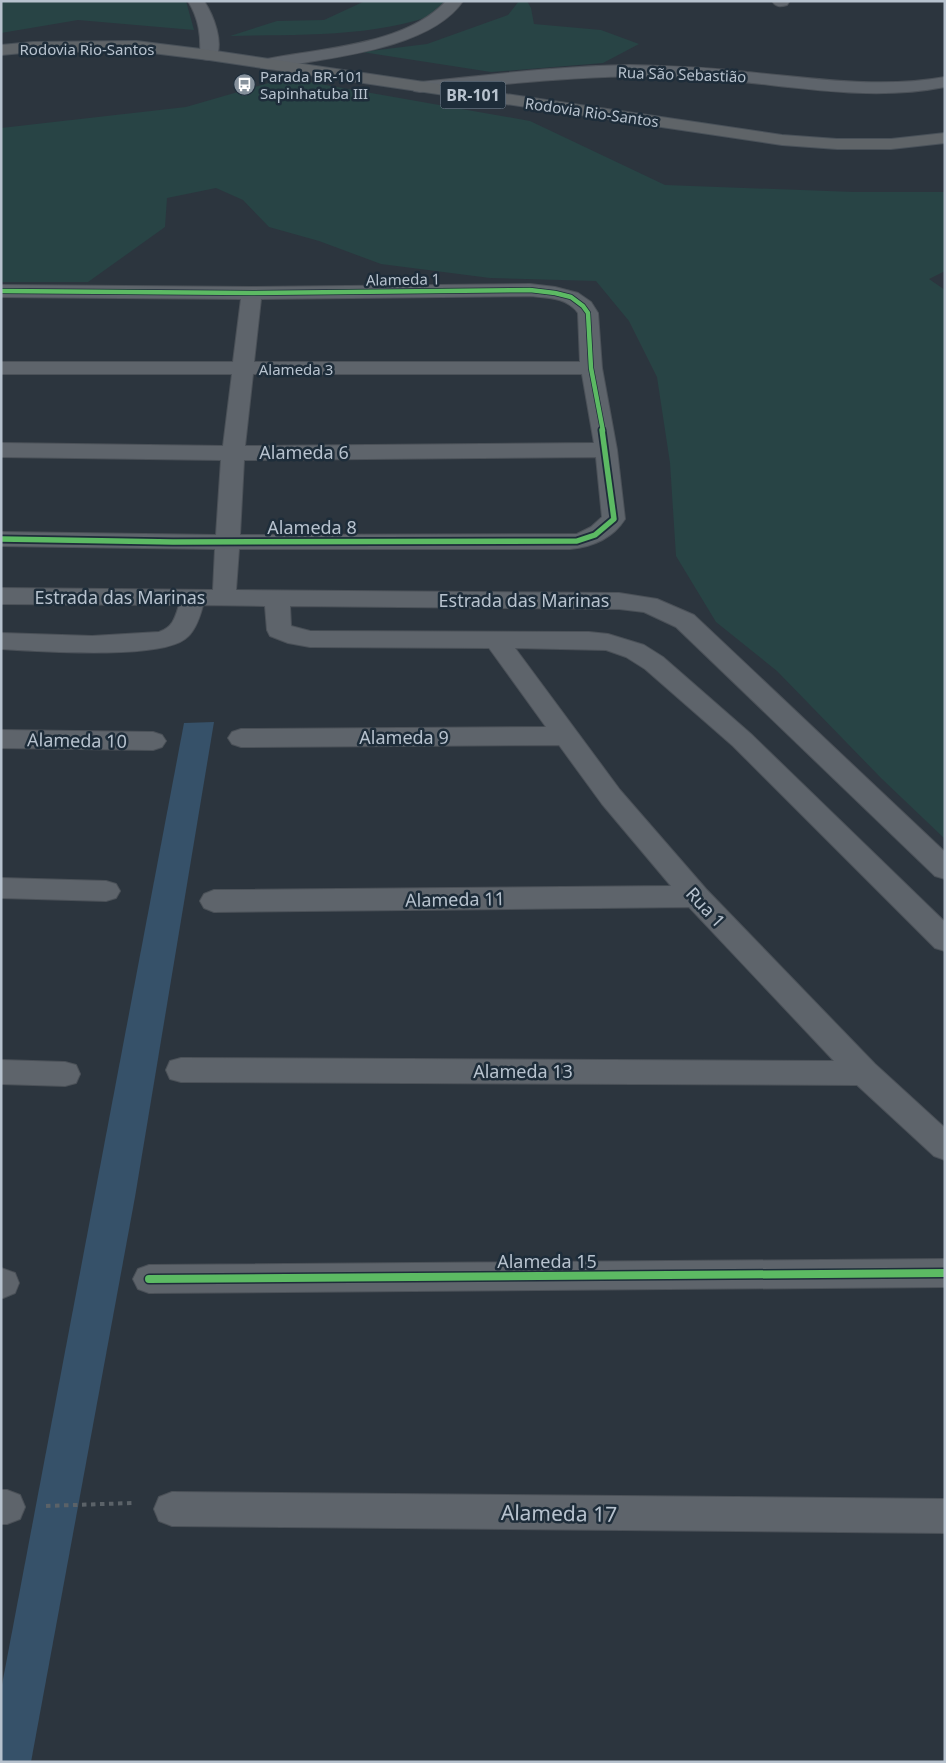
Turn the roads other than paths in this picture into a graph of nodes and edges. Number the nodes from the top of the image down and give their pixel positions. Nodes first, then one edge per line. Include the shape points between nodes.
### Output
1 (196, 1) edge
2 (455, 1) edge
3 (1, 50) edge
4 (209, 54) junction
5 (267, 64) junction
6 (945, 82) edge
7 (420, 87) junction
8 (945, 138) edge
9 (1, 291) edge
10 (252, 293) junction
11 (1, 368) edge
12 (591, 368) junction
13 (243, 370) junction
14 (1, 450) edge
15 (606, 450) junction
16 (233, 453) junction
17 (614, 519) joint
18 (1, 539) edge
19 (227, 541) junction
20 (1, 596) edge
21 (193, 598) junction
22 (224, 598) junction
23 (277, 598) junction
24 (1, 641) edge
25 (497, 641) junction
26 (567, 736) junction
27 (241, 738) dead end
28 (1, 740) edge
29 (153, 741) dead end
30 (945, 869) edge
31 (1, 888) edge
32 (106, 891) dead end
33 (696, 896) junction
34 (214, 901) dead end
35 (945, 940) edge
36 (181, 1070) dead end
37 (1, 1072) edge
38 (864, 1073) junction
39 (65, 1074) dead end
40 (945, 1147) edge
41 (945, 1273) edge
42 (149, 1279) dead end
43 (172, 1510) dead end
44 (945, 1516) edge

1 - 4 street via 206,15
2 - 5 street via 433,22 400,35
3 - 4 highway, Rodovia Rio-Santos / BR-101 via 136,46
4 - 5 highway, Rodovia Rio-Santos / BR-101
5 - 7 highway, Rodovia Rio-Santos / BR-101
6 - 7 street, Rua São Sebastião via 874,88 656,70 592,72
7 - 8 highway, Rodovia Rio-Santos / BR-101 via 782,140 891,144
9 - 10 street, Alameda 1
10 - 12 street, Alameda 1 via 556,292 577,299 588,313
10 - 13 street
11 - 13 street, Alameda 3
12 - 13 street, Alameda 3
12 - 15 street, Alameda 1
13 - 16 street
14 - 16 street, Alameda 6
15 - 16 street, Alameda 6
15 - 17 street, Alameda 1
16 - 19 street
17 - 19 street, Alameda 8 via 600,533 580,542
18 - 19 street, Alameda 8
19 - 22 street
20 - 21 street, Estrada das Marinas
21 - 22 street, Estrada das Marinas
21 - 24 street via 184,627 161,641 130,644
22 - 23 street, Estrada das Marinas
23 - 25 street via 279,630 288,635 310,639
23 - 30 street, Estrada das Marinas via 619,601 649,605 685,621
25 - 26 street, Rua 1
25 - 35 street via 608,642 635,651 654,663 742,740
26 - 27 street, Alameda 9
26 - 33 street, Rua 1 via 611,797
28 - 29 street, Alameda 10
31 - 32 street
33 - 34 street, Alameda 11
33 - 38 street, Rua 1
36 - 38 street, Alameda 13
37 - 39 street
38 - 40 street, Rua 1
41 - 42 street, Alameda 15
43 - 44 street, Alameda 17

